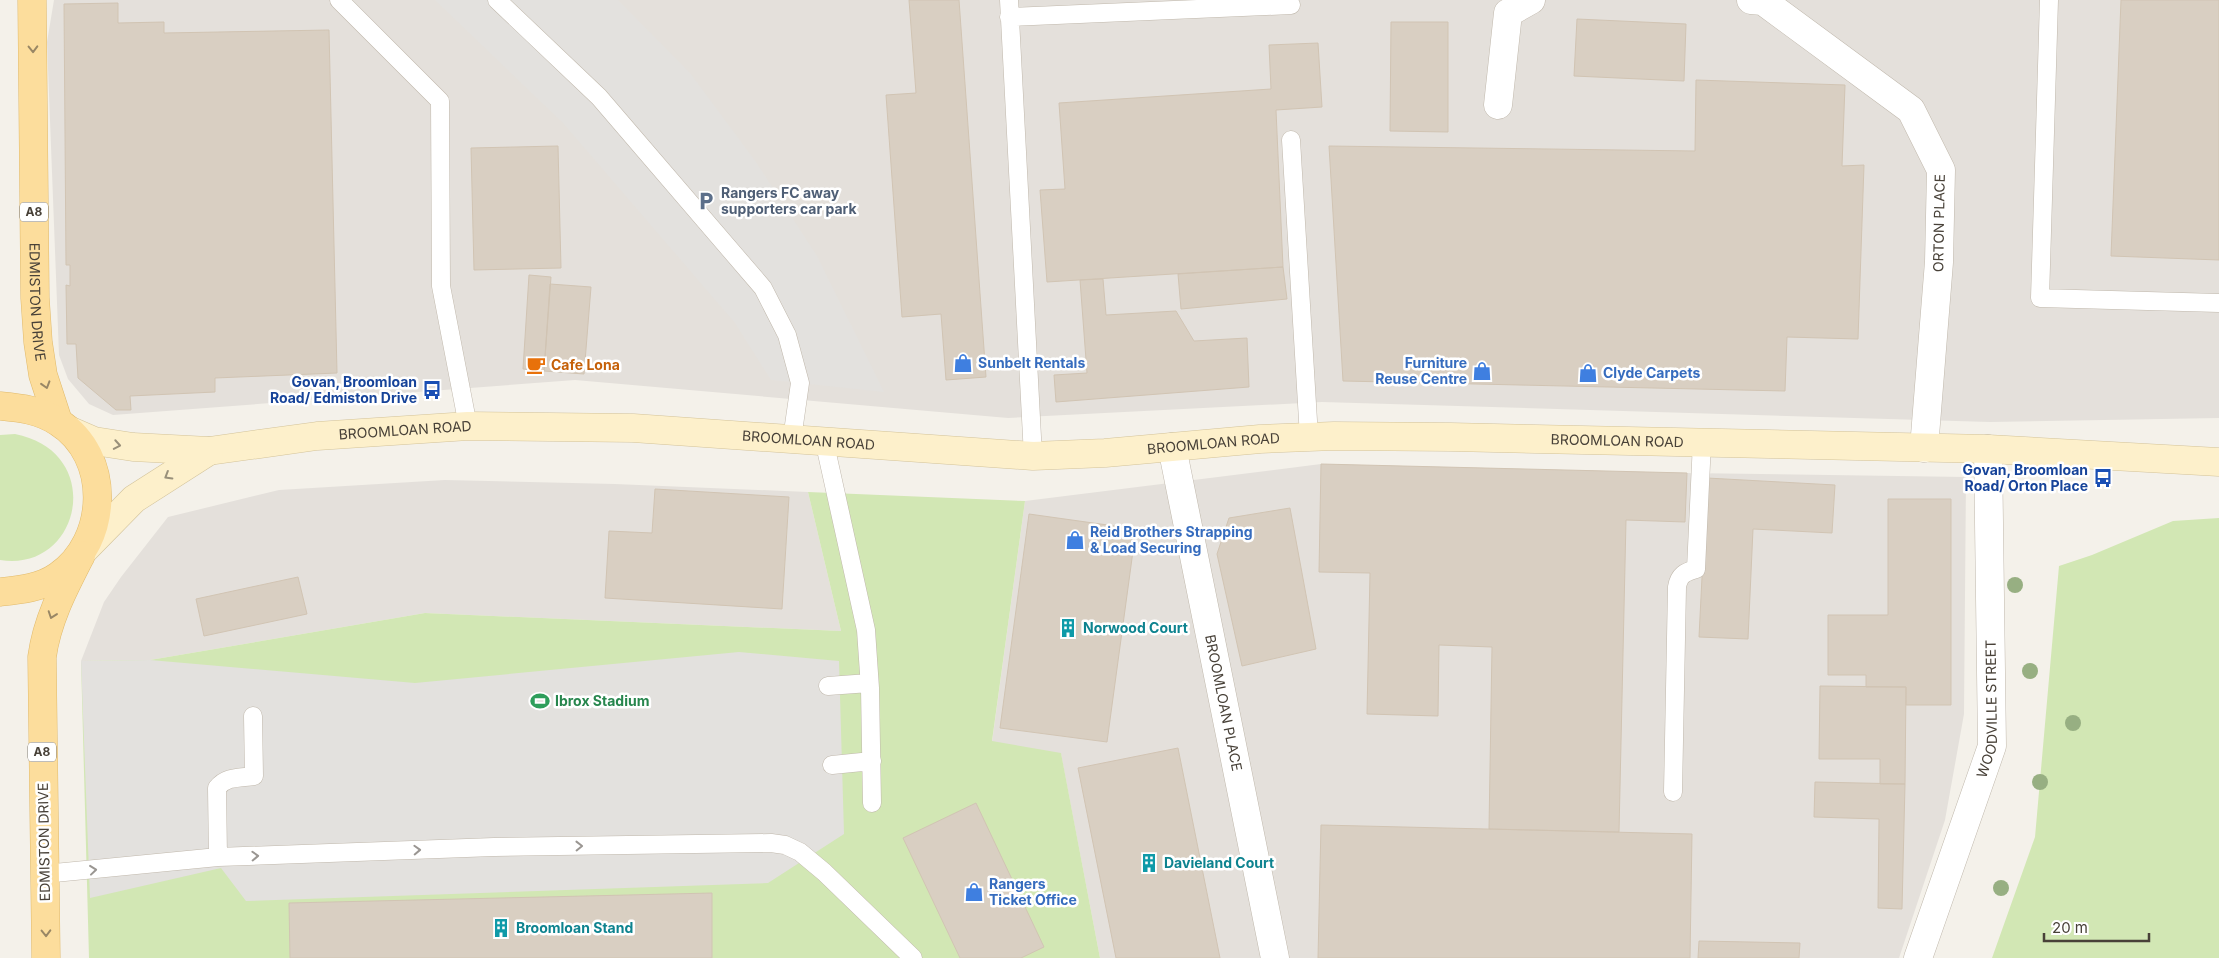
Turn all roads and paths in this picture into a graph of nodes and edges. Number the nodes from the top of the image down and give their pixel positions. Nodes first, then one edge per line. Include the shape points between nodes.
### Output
1 (32, 0) edge
2 (339, 0) edge
3 (497, 0) edge
4 (1531, 0) edge
5 (1751, 0) edge
6 (2049, 0) edge
7 (1201, 4) edge
8 (1291, 5) dead end
9 (1009, 8) edge
10 (1498, 105) dead end
11 (1291, 140) dead end
12 (2219, 303) edge
13 (0, 406) edge
14 (64, 426) junction
15 (468, 426) junction
16 (1309, 437) junction
17 (792, 439) junction
18 (824, 440) junction
19 (1702, 442) junction
20 (1172, 448) junction
21 (1924, 448) junction
22 (1988, 449) junction
23 (209, 451) junction
24 (1033, 456) junction
25 (2219, 462) edge
26 (82, 553) junction
27 (0, 592) edge
28 (870, 683) junction
29 (828, 686) dead end
30 (252, 716) dead end
31 (872, 761) junction
32 (832, 764) dead end
33 (1673, 792) dead end
34 (872, 803) dead end
35 (218, 857) junction
36 (44, 874) junction
37 (46, 958) edge
38 (913, 958) edge
39 (1275, 958) edge
40 (1918, 958) edge

1 -> 14 main road, EDMISTON DRIVE / A8 via 35,307 43,375
2 - 15 lane via 440,102 441,286
3 - 17 lane via 600,97 763,288 787,335 800,383
4 - 10 street via 1508,12
5 - 21 street, ORTON PLACE via 1763,1 1911,110 1941,170 1939,262
6 - 12 lane via 2040,298
7 - 8 lane
7 - 9 lane
9 - 24 lane
11 - 16 lane
13 - 14 main road via 30,409
14 -> 23 street, BROOMLOAN ROAD via 94,440 133,448
14 - 26 main road, EDMISTON DRIVE via 80,442 94,468 99,498 95,528
15 - 17 street, BROOMLOAN ROAD via 633,428
15 - 23 street, BROOMLOAN ROAD via 317,436
16 - 19 street, BROOMLOAN ROAD
16 - 20 street, BROOMLOAN ROAD
17 - 18 street, BROOMLOAN ROAD
18 - 24 street, BROOMLOAN ROAD
18 - 28 lane via 866,630
19 - 21 street, BROOMLOAN ROAD
19 - 33 lane via 1696,569 1684,572 1677,587
20 - 24 street, BROOMLOAN ROAD
20 - 39 street, BROOMLOAN PLACE
21 - 22 street, BROOMLOAN ROAD
22 - 25 street, BROOMLOAN ROAD
22 - 40 street, WOODVILLE STREET via 1992,746
23 -> 26 street, BROOMLOAN ROAD via 134,499
26 - 27 main road via 58,576 30,589
26 -> 36 main road, EDMISTON DRIVE / A8 via 54,609 44,639
28 - 29 lane
28 - 31 lane
30 - 35 lane via 254,776 229,779 217,788
31 - 32 lane
31 - 34 lane
36 -> 35 lane
35 -> 38 lane via 494,847 785,845 818,867
36 -> 37 main road, EDMISTON DRIVE / A8

